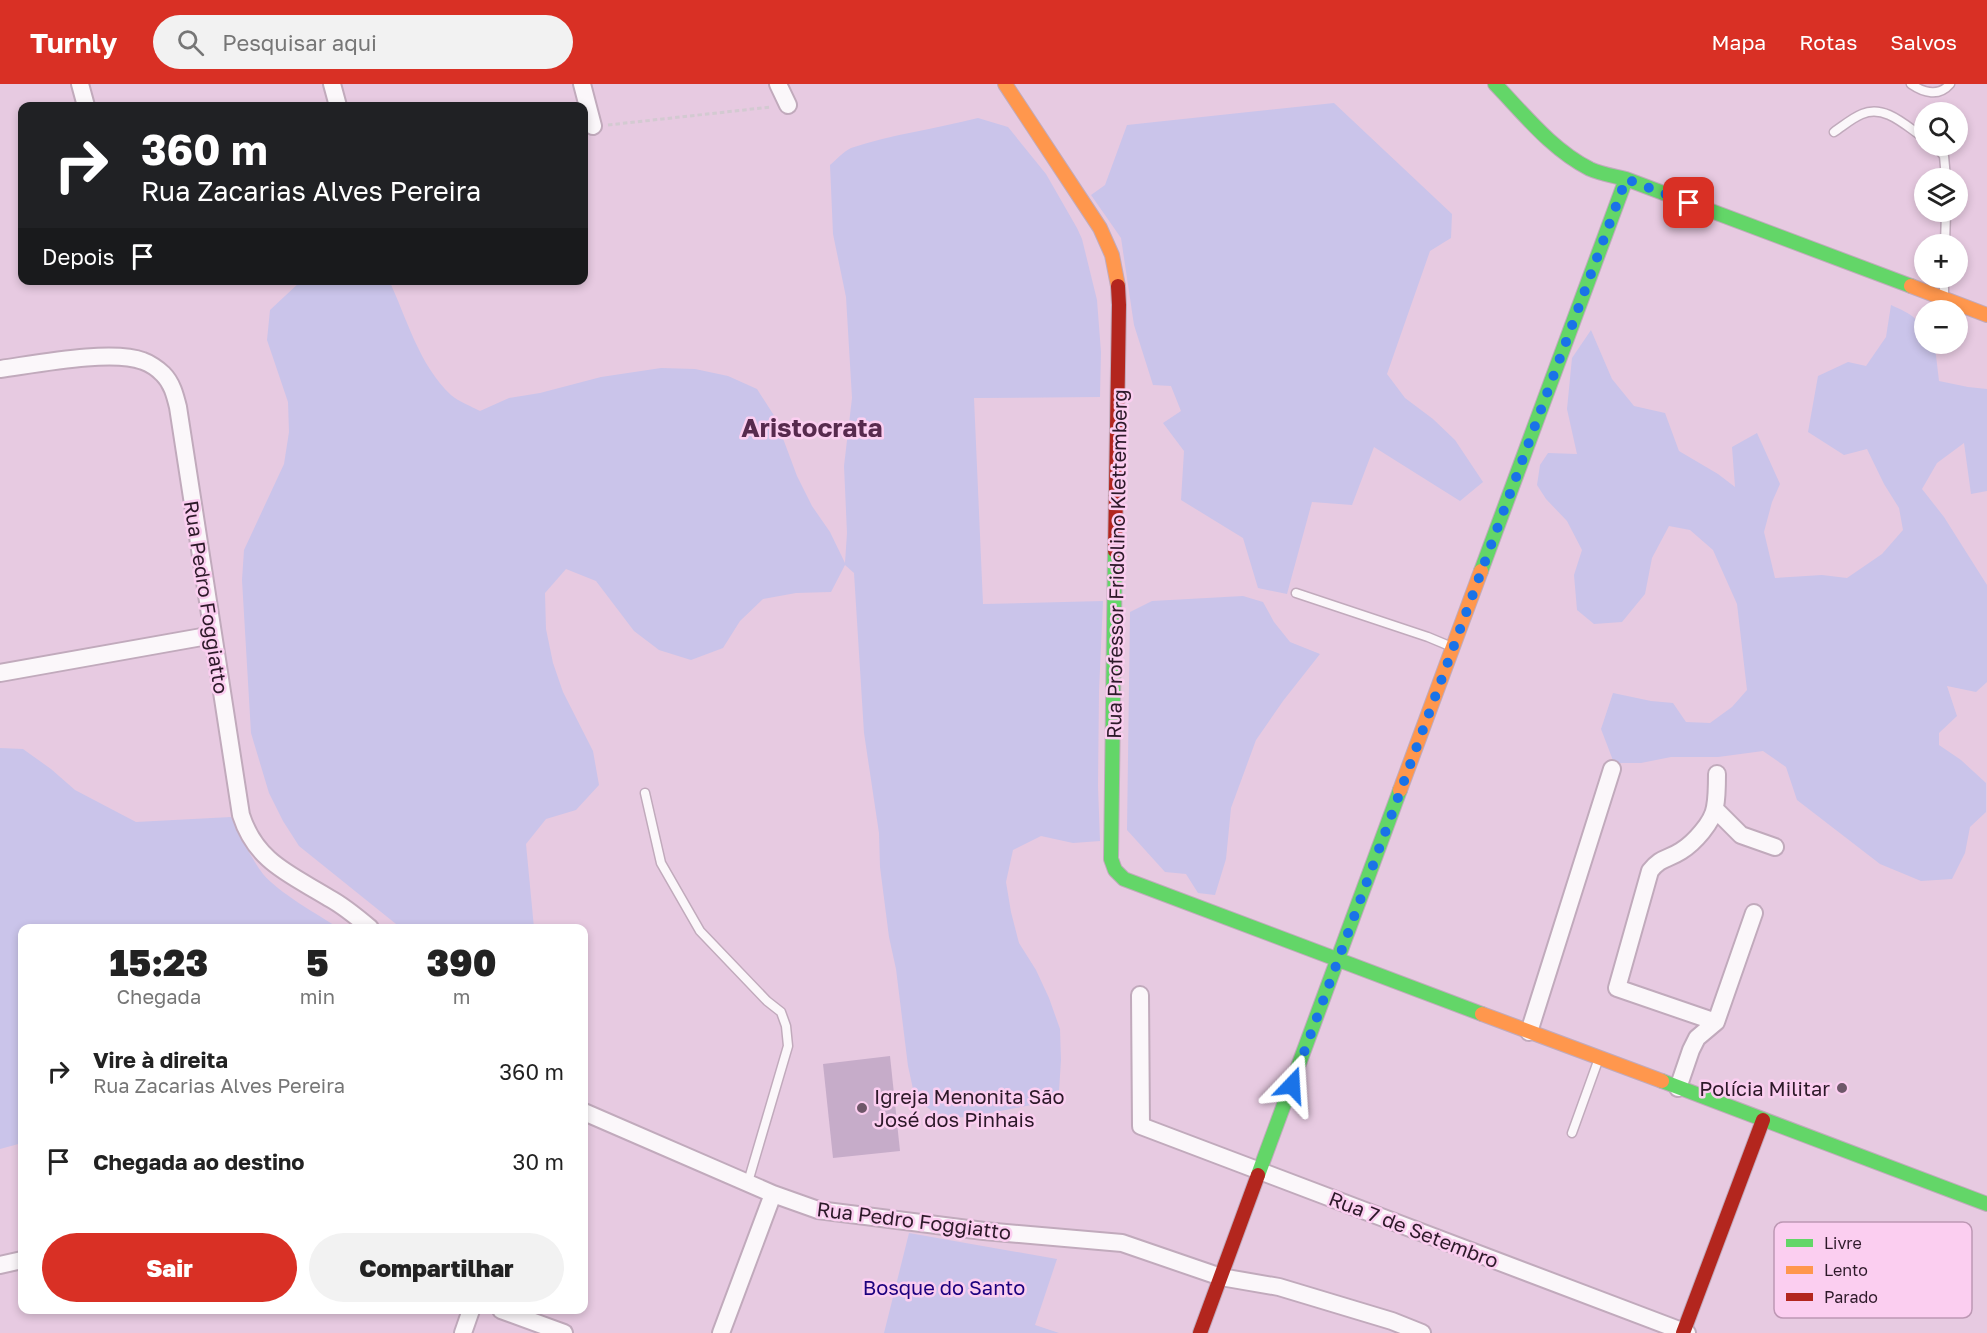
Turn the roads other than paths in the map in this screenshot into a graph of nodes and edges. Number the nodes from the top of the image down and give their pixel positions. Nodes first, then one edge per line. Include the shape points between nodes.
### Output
1 (80, 84) edge
2 (332, 84) edge
3 (582, 84) edge
4 (778, 84) edge
5 (1005, 84) edge
6 (1495, 84) edge
7 (1911, 84) edge
8 (1950, 84) edge
9 (85, 102) edge
10 (337, 102) edge
11 (587, 102) edge
12 (788, 105) road end
13 (588, 107) edge
14 (593, 126) road end
15 (1914, 131) edge
16 (1834, 132) dead end
17 (1601, 159) dead end
18 (1626, 179) junction
19 (1944, 288) edge
20 (1944, 299) junction
21 (1969, 308) junction
22 (1987, 315) edge
23 (1987, 322) edge
24 (0, 369) edge
25 (1296, 592) dead end
26 (213, 635) junction
27 (1453, 647) junction
28 (0, 673) edge
29 (1612, 769) dead end
30 (1717, 774) dead end
31 (645, 793) dead end
32 (1715, 809) junction
33 (1774, 847) dead end
34 (1754, 914) dead end
35 (365, 924) edge
36 (1338, 960) junction
37 (1140, 995) dead end
38 (1716, 1022) junction
39 (1529, 1032) junction
40 (1599, 1058) junction
41 (1678, 1088) junction
42 (588, 1114) edge
43 (1763, 1120) junction
44 (1572, 1133) dead end
45 (1260, 1171) junction
46 (748, 1182) junction
47 (773, 1194) junction
48 (1987, 1204) edge
49 (18, 1261) edge
50 (0, 1264) edge
51 (1221, 1277) junction
52 (470, 1314) edge
53 (512, 1314) edge
54 (463, 1333) edge
55 (564, 1333) edge
56 (721, 1333) edge
57 (1200, 1333) edge
58 (1422, 1333) edge
59 (1685, 1333) edge

1 - 9 street
2 - 10 street
3 - 11 street
4 - 12 street
5 - 36 street, Rua Professor Fridolino Klettemberg via 1100,228 1117,278 1112,867 1125,879
6 - 18 street via 1570,156 1597,172
7 - 8 lane via 1934,92 1944,91
13 - 14 street
15 - 16 lane via 1886,112 1873,111
17 - 18 street
18 - 20 street
18 - 27 street
19 - 20 lane
20 - 21 street
21 - 22 street
21 - 23 street
24 - 26 street, Rua Pedro Foggiatto via 106,356 145,361 163,374 178,407
25 - 27 lane
26 - 28 street
26 - 35 street, Rua Pedro Foggiatto via 245,827 264,856 278,868 332,899
27 - 36 street
29 - 39 street
30 - 32 street
31 - 46 lane via 662,863 700,931 781,1012 786,1026 788,1046
32 - 33 street via 1741,835
32 - 38 street via 1691,844 1658,861 1650,871 1617,987
34 - 38 street
36 - 39 street
36 - 45 street
37 - 45 street, Rua 7 de Setembro via 1141,1126
38 - 41 street via 1697,1038
39 - 40 street
40 - 41 street
40 - 44 lane
41 - 43 street
42 - 46 street, Rua Pedro Foggiatto
43 - 48 street
43 - 59 street
45 - 51 street
45 - 59 street, Rua 7 de Setembro
46 - 47 street, Rua Pedro Foggiatto
47 - 51 street, Rua Pedro Foggiatto via 833,1213 1122,1243
47 - 56 street
49 - 50 street
51 - 57 street
51 - 58 street, Rua Pedro Foggiatto via 1279,1287 1392,1320
52 - 54 street
53 - 55 street

